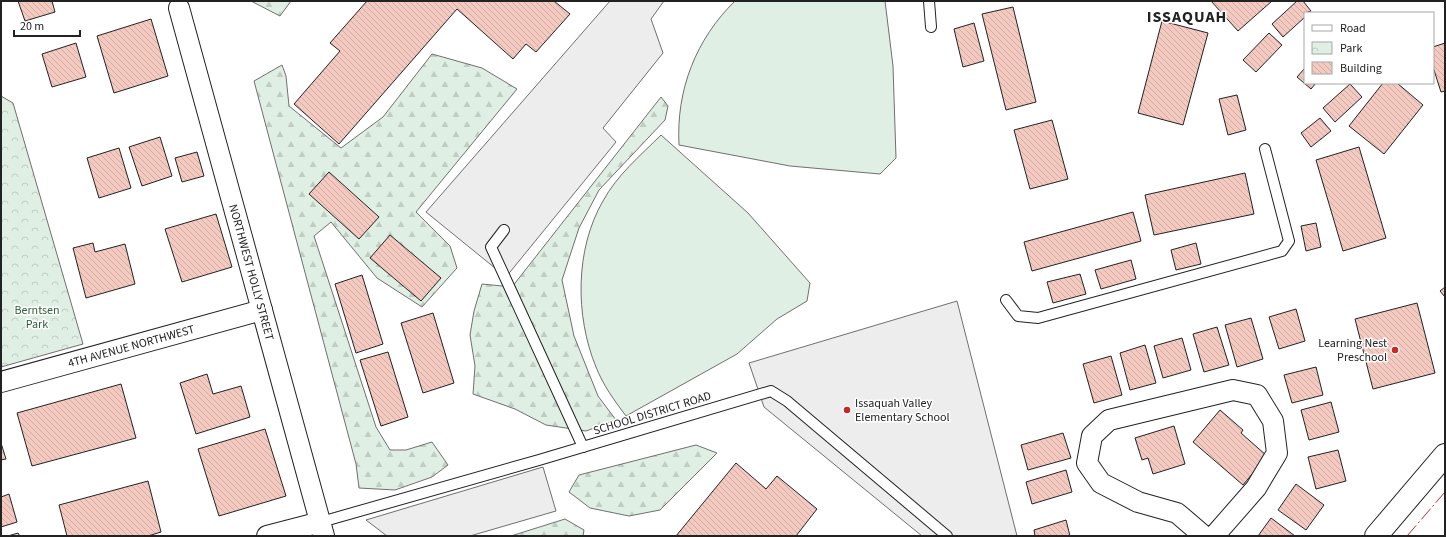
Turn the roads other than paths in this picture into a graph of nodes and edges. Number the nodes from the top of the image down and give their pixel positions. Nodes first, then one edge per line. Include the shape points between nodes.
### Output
1 (929, 1) edge
2 (179, 8) dead end
3 (931, 27) dead end
4 (1265, 149) dead end
5 (504, 230) dead end
6 (1006, 300) dead end
7 (262, 310) junction
8 (1, 382) edge
9 (583, 447) junction
10 (1445, 455) edge
11 (322, 529) edge
12 (267, 536) edge
13 (947, 536) edge
14 (1204, 536) edge
15 (1214, 536) edge
16 (1376, 536) edge

1 - 3 lane
2 - 7 street, NORTHWEST HOLLY STREET
4 - 6 lane via 1289,241 1282,251 1038,318 1018,316
5 - 9 lane via 491,247
7 - 8 street, 4TH AVENUE NORTHWEST
7 - 11 street, NORTHWEST HOLLY STREET
9 - 11 lane, SCHOOL DISTRICT ROAD
9 - 13 lane, SCHOOL DISTRICT ROAD via 771,391 787,401
10 - 16 street
11 - 12 street
14 - 15 street via 1177,513 1138,502 1101,483 1087,464 1092,436 1109,420 1233,390 1257,395 1273,421 1277,453 1256,488

